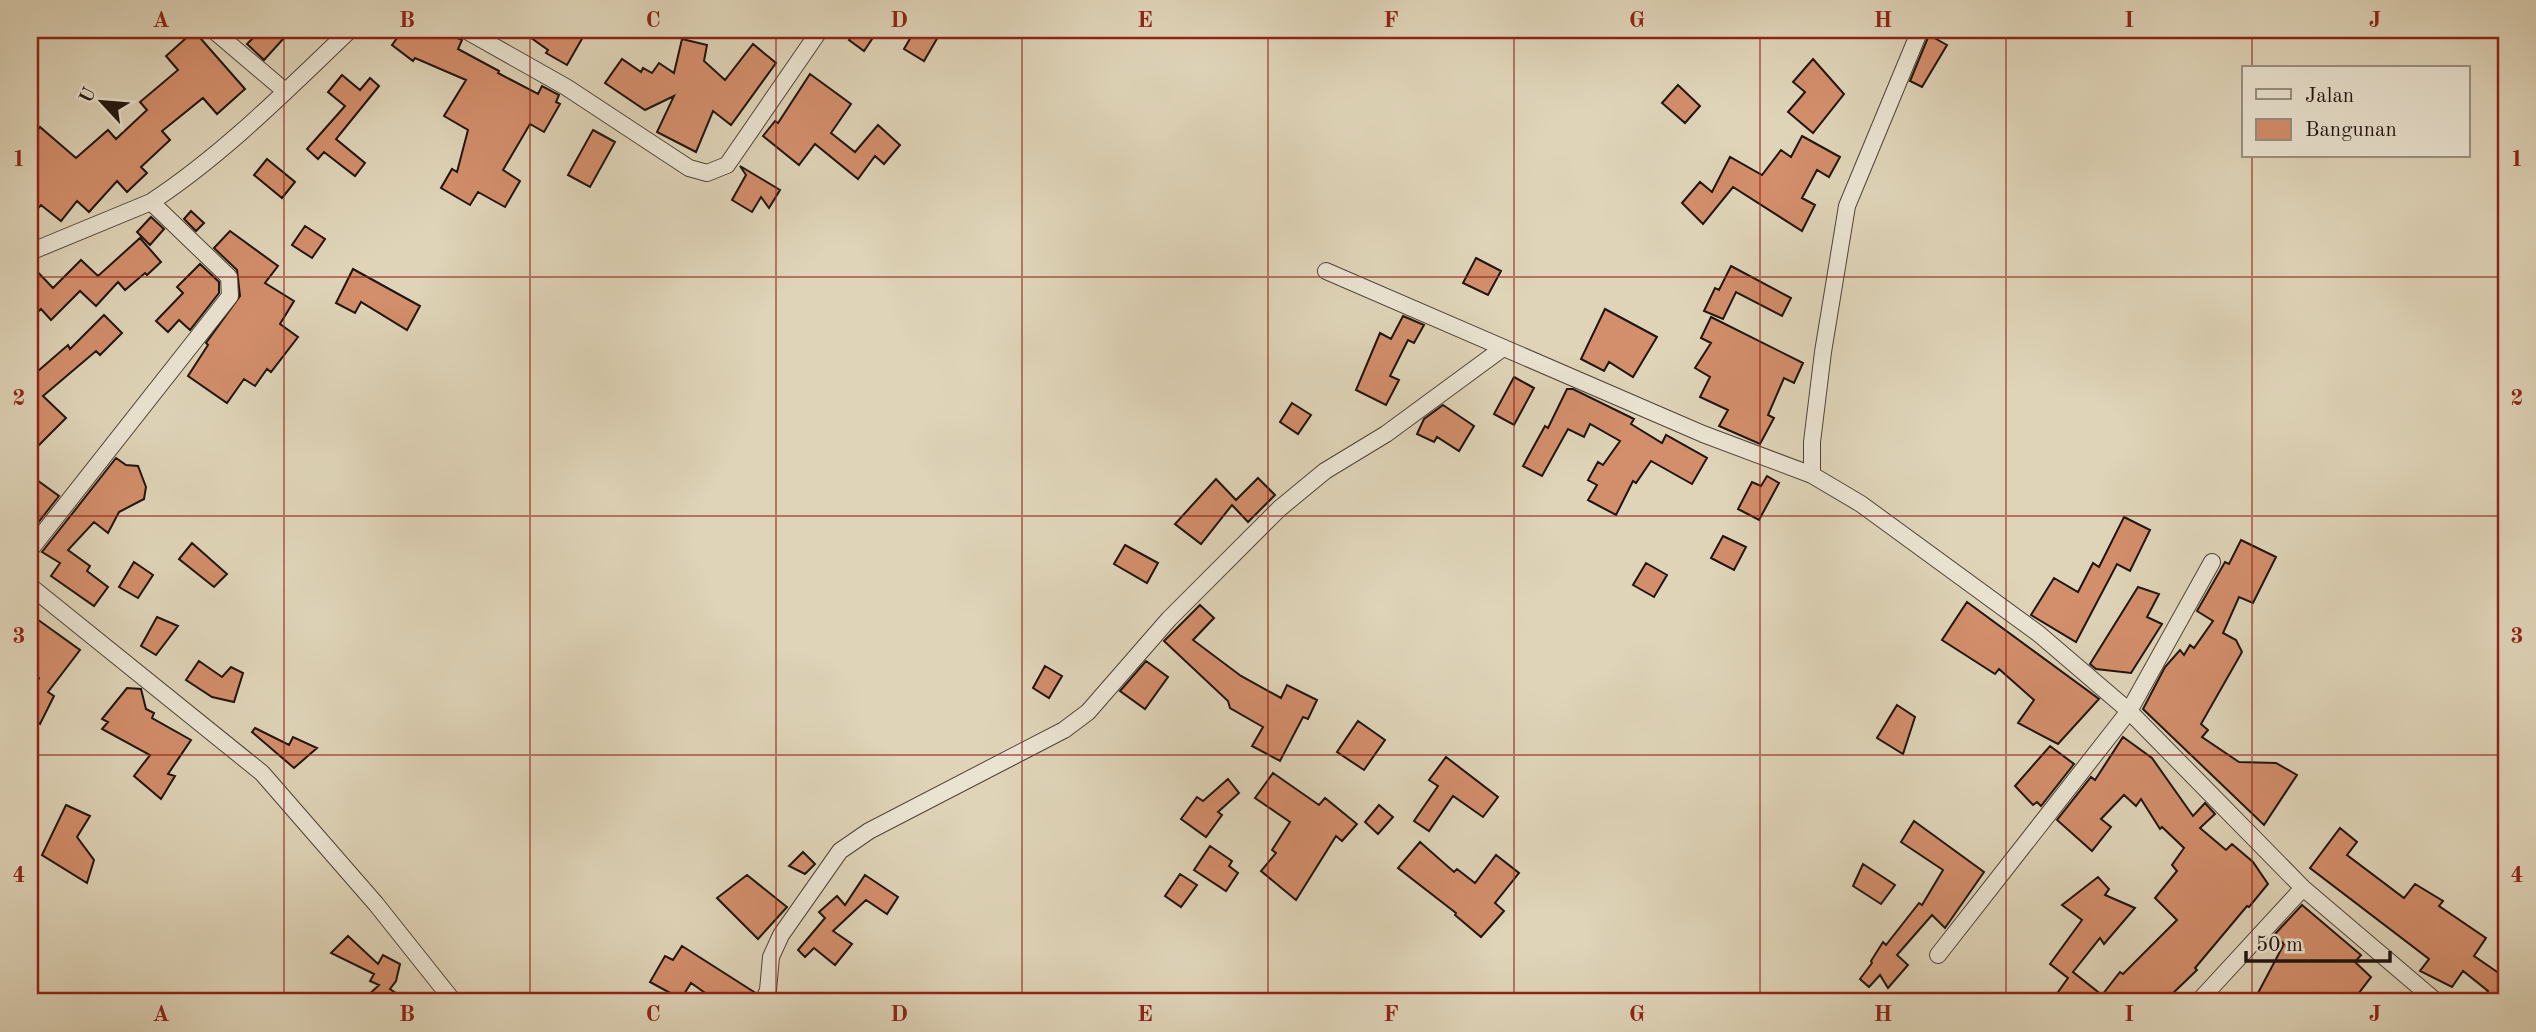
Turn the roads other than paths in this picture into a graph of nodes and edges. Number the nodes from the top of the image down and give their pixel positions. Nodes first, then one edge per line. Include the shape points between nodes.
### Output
1 (213, 30) edge
2 (350, 30) edge
3 (466, 30) edge
4 (820, 30) edge
5 (1920, 30) edge
6 (285, 91) junction
7 (151, 202) junction
8 (30, 252) edge
9 (1326, 271) dead end
10 (1503, 348) junction
11 (1812, 475) junction
12 (30, 550) edge
13 (2212, 562) dead end
14 (30, 586) edge
15 (2129, 711) junction
16 (2303, 888) junction
17 (1938, 955) dead end
18 (454, 1002) edge
19 (763, 1002) edge
20 (2199, 1002) edge
21 (2437, 1002) edge

1 - 6 street
2 - 6 street
3 - 4 street via 566,87 690,168 708,173 727,165
5 - 11 street via 1847,206 1823,352
6 - 7 street via 228,144
7 - 8 street
7 - 12 street via 229,277 230,296
9 - 10 street
10 - 11 street via 1703,434
10 - 19 street via 1387,434 1325,471 1279,509 1169,619 1088,712 1064,730 869,831 840,852 781,935 771,957
11 - 15 street via 1861,504 2039,634
13 - 15 street
14 - 18 street via 262,773
15 - 16 street
15 - 17 street
16 - 20 street
16 - 21 street

